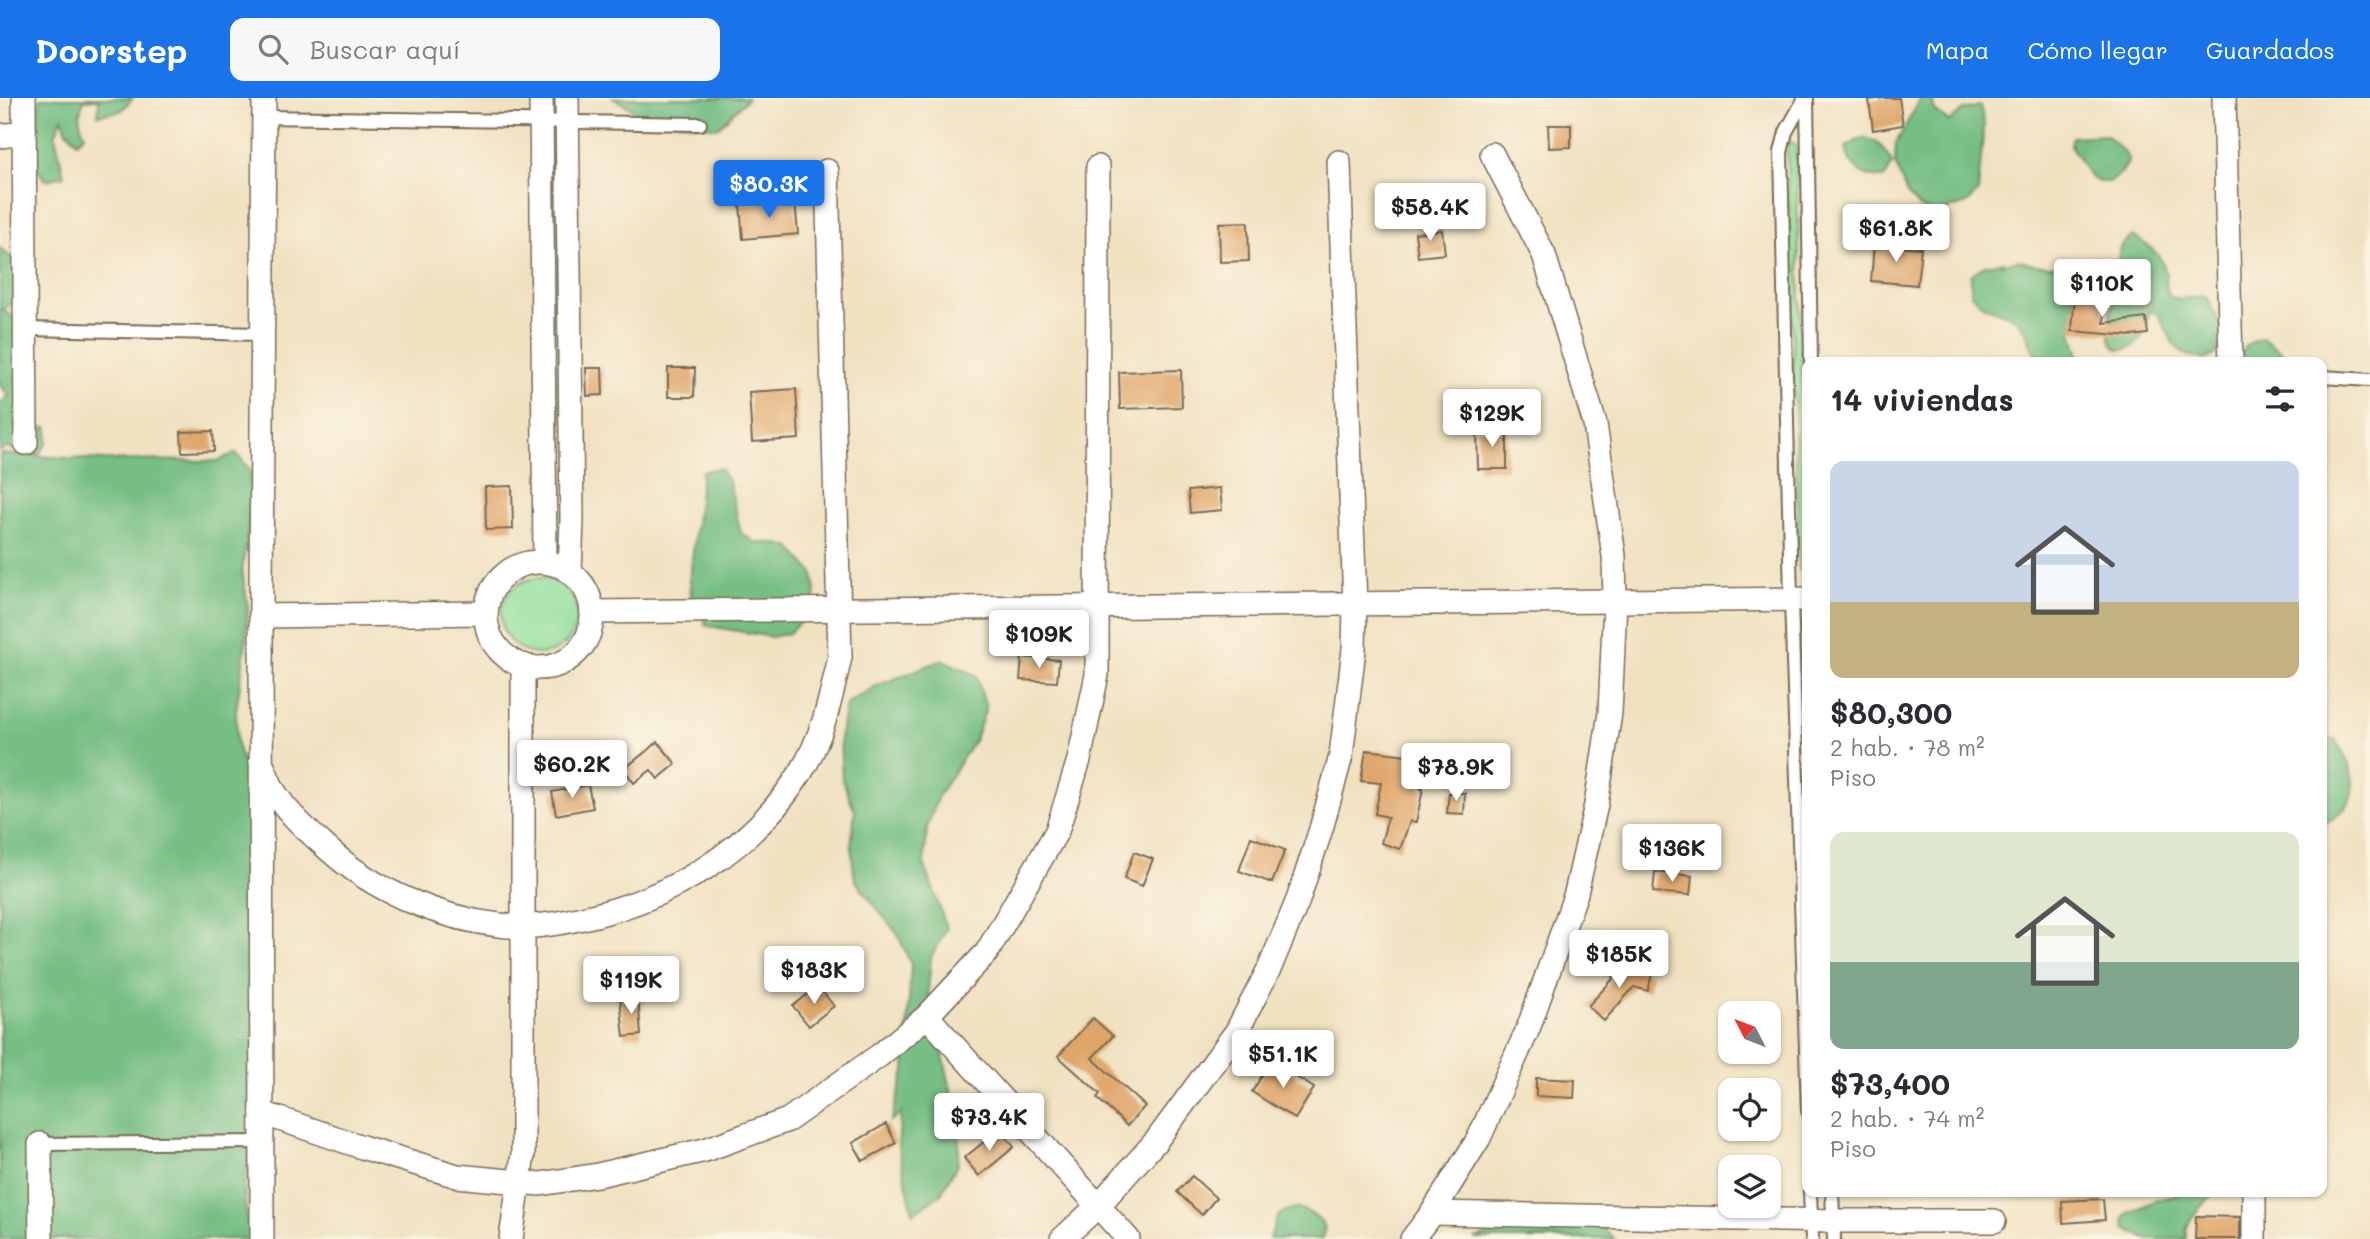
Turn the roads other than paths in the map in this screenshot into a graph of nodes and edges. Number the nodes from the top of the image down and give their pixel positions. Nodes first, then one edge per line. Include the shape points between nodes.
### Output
1 (24, 98) edge
2 (541, 98) edge
3 (567, 98) edge
4 (1806, 98) edge
5 (2224, 98) edge
6 (264, 107) edge
7 (541, 122) junction
8 (568, 122) junction
9 (700, 124) dead end
10 (24, 133) junction
11 (0, 136) edge
12 (1492, 154) dead end
13 (1339, 162) dead end
14 (1098, 167) dead end
15 (827, 171) dead end
16 (25, 329) junction
17 (262, 334) junction
18 (1811, 357) edge
19 (2231, 357) edge
20 (2327, 377) edge
21 (2370, 380) edge
22 (26, 443) dead end
23 (545, 562) junction
24 (570, 571) junction
25 (1800, 599) edge
26 (1615, 602) junction
27 (1355, 605) junction
28 (1098, 608) junction
29 (839, 611) junction
30 (592, 612) junction
31 (486, 613) junction
32 (261, 616) junction
33 (523, 665) junction
34 (1802, 727) edge
35 (261, 762) junction
36 (523, 926) junction
37 (927, 1016) junction
38 (262, 1113) junction
39 (261, 1142) junction
40 (40, 1144) joint
41 (521, 1182) junction
42 (1812, 1197) edge
43 (1831, 1197) edge
44 (2253, 1197) edge
45 (1098, 1206) junction
46 (1432, 1213) junction
47 (1994, 1226) dead end
48 (1823, 1230) edge
49 (41, 1239) edge
50 (262, 1239) edge
51 (511, 1239) edge
52 (1062, 1239) edge
53 (1128, 1239) edge
54 (1412, 1239) edge
55 (2254, 1239) edge

1 - 10 street
2 - 7 street
3 - 8 street
4 - 18 lane
4 - 25 lane via 1786,132 1781,152
5 - 19 street
6 - 7 lane
6 - 17 street
7 - 8 lane
7 - 23 street
8 - 9 lane
8 - 24 street
10 - 11 street
10 - 16 street
12 - 26 street via 1544,255 1595,424 1614,556
13 - 27 street
14 - 28 street
15 - 29 street
16 - 17 lane
16 - 22 street
17 - 32 street
20 - 21 lane
23 - 24 street
23 - 31 street via 512,569 490,596
24 - 30 street via 582,583
25 - 26 street
25 - 34 lane
26 - 27 street
26 - 46 street via 1610,713 1576,893 1528,1028 1479,1139
27 - 28 street
27 - 45 street via 1341,756 1298,900 1270,967 1237,1031 1198,1086
28 - 29 street
28 - 37 street via 1097,675 1079,760 1057,831 986,952
29 - 30 street
29 - 36 street via 840,657 819,737 801,772 742,841 703,872 644,901 552,925
30 - 33 street via 583,645 571,657 539,668
31 - 32 street
31 - 33 street via 496,645
32 - 35 street
33 - 36 street
35 - 36 street via 275,792 305,828 365,879 457,916
35 - 38 street
36 - 41 street
37 - 41 street via 788,1120 705,1150 598,1175 540,1184
37 - 45 street
38 - 39 street
38 - 41 street via 457,1176
39 - 40 lane
39 - 50 street
40 - 49 street
41 - 51 street
42 - 48 lane
43 - 48 lane
44 - 55 street
45 - 52 street
45 - 53 street
46 - 48 street
46 - 54 street
47 - 48 street

